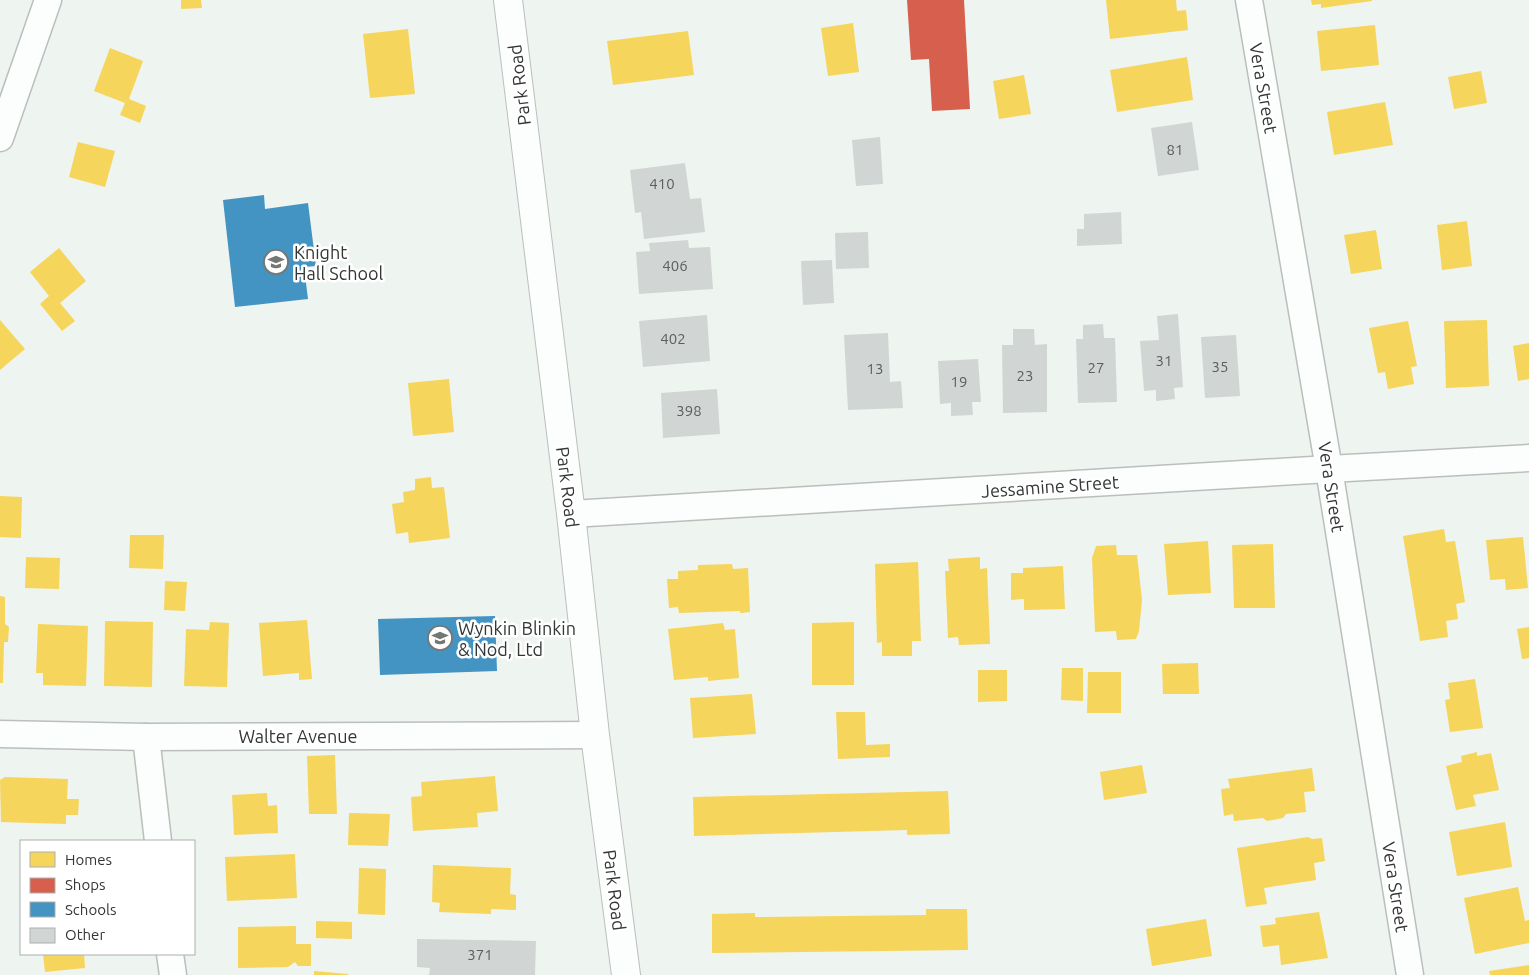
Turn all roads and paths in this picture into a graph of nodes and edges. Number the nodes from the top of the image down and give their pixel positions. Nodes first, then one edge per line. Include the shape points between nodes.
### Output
1 (48, 0) edge
2 (508, 0) edge
3 (1248, 0) edge
4 (0, 138) edge
5 (1529, 458) edge
6 (1329, 469) junction
7 (571, 514) junction
8 (0, 734) edge
9 (596, 735) junction
10 (146, 736) junction
11 (158, 840) edge
12 (170, 955) edge
13 (173, 975) edge
14 (626, 975) edge
15 (1410, 975) edge

1 - 4 street
2 - 7 main road, Park Road
3 - 6 street, Vera Street
5 - 6 street, Jessamine Street
6 - 7 street, Jessamine Street
6 - 15 street, Vera Street
7 - 9 main road, Park Road
8 - 10 street, Walter Avenue
9 - 10 street, Walter Avenue
9 - 14 main road, Park Road
10 - 11 street
12 - 13 street

